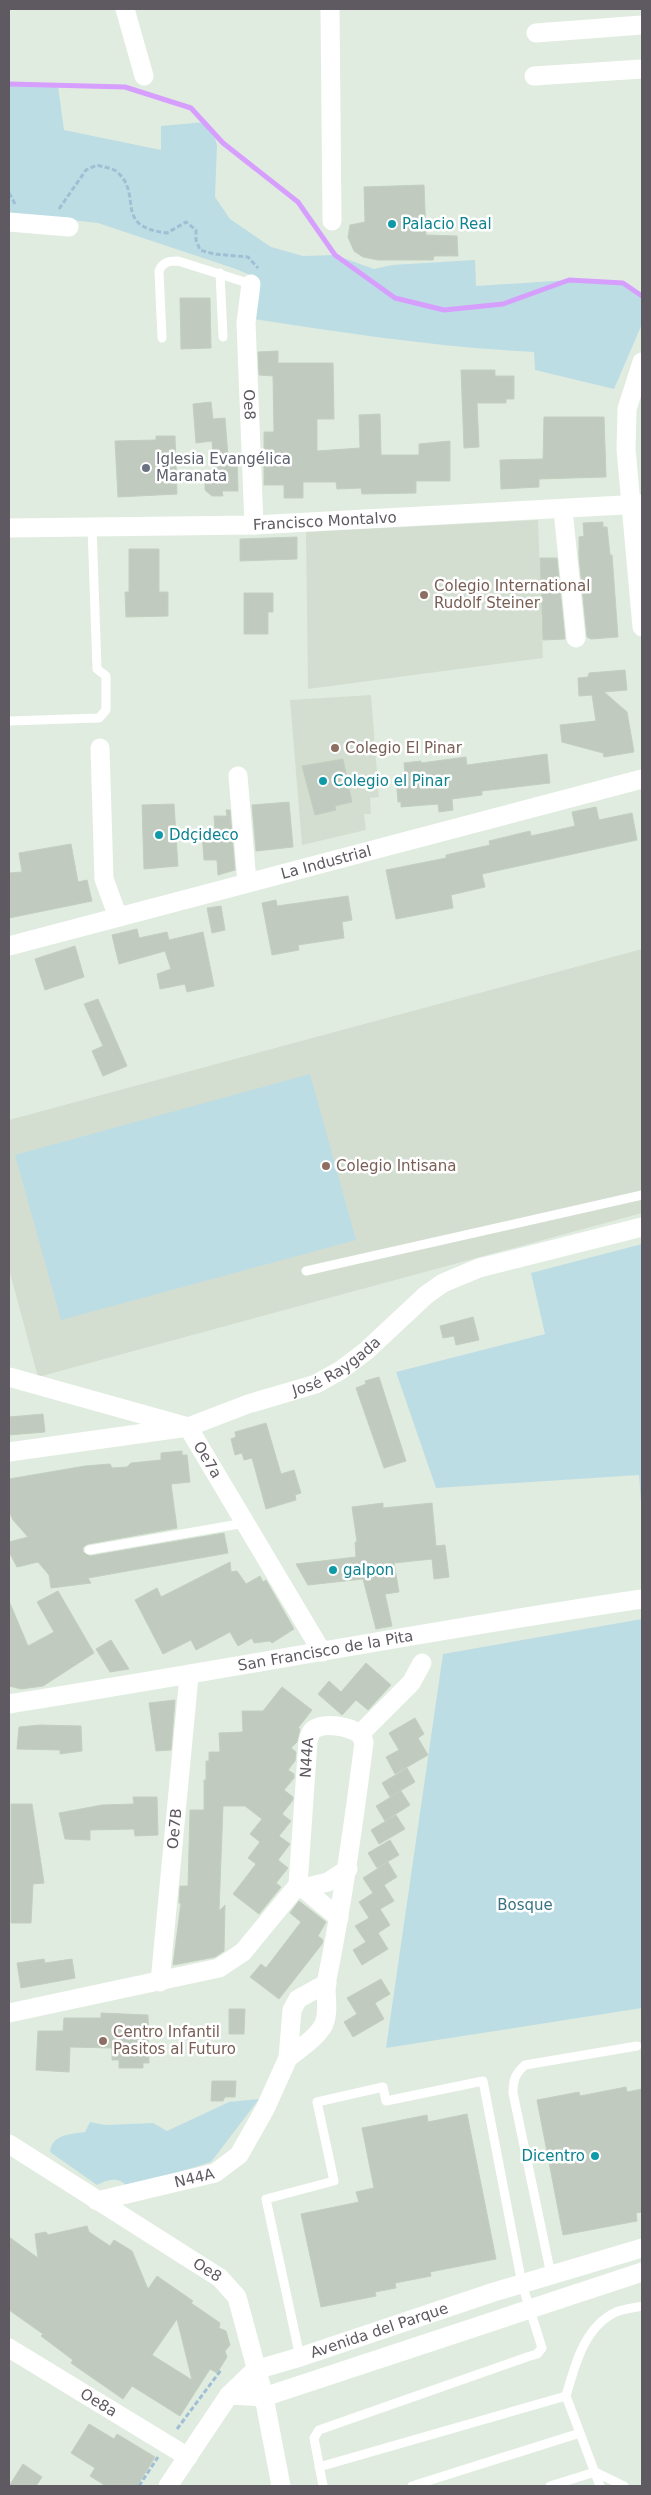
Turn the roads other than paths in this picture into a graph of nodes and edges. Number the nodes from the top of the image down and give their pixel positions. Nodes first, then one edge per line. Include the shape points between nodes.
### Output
1 (125, 9) edge
2 (330, 9) edge
3 (642, 25) edge
4 (536, 33) dead end
5 (642, 69) edge
6 (144, 76) dead end
7 (534, 76) dead end
8 (332, 221) dead end
9 (9, 222) edge
10 (69, 227) dead end
11 (220, 273) junction
12 (251, 284) joint
13 (223, 337) dead end
14 (162, 338) dead end
15 (642, 362) edge
16 (636, 504) edge
17 (563, 510) junction
18 (254, 525) junction
19 (92, 527) junction
20 (9, 528) edge
21 (642, 627) edge
22 (576, 638) dead end
23 (9, 721) edge
24 (100, 748) dead end
25 (238, 776) dead end
26 (642, 779) edge
27 (247, 882) junction
28 (118, 917) junction
29 (9, 946) edge
30 (642, 1195) edge
31 (642, 1227) edge
32 (306, 1271) dead end
33 (9, 1377) edge
34 (188, 1427) junction
35 (9, 1452) edge
36 (245, 1523) junction
37 (88, 1550) dead end
38 (642, 1599) edge
39 (322, 1652) junction
40 (422, 1663) dead end
41 (189, 1676) junction
42 (9, 1704) edge
43 (360, 1734) junction
44 (348, 1869) junction
45 (301, 1887) junction
46 (339, 1918) junction
47 (160, 1982) junction
48 (327, 1983) junction
49 (9, 2013) edge
50 (637, 2046) dead end
51 (288, 2058) junction
52 (9, 2144) edge
53 (97, 2201) junction
54 (642, 2248) edge
55 (642, 2272) edge
56 (551, 2275) junction
57 (522, 2284) junction
58 (642, 2306) edge
59 (529, 2309) junction
60 (9, 2348) edge
61 (300, 2357) junction
62 (256, 2370) junction
63 (229, 2394) junction
64 (566, 2396) junction
65 (264, 2397) junction
66 (580, 2433) junction
67 (188, 2456) junction
68 (319, 2467) junction
69 (595, 2472) junction
70 (168, 2486) edge
71 (281, 2486) edge
72 (323, 2486) edge
73 (412, 2486) edge
74 (550, 2486) edge
75 (600, 2486) edge
76 (624, 2486) edge

1 - 6 street
2 - 8 street
3 - 4 street
5 - 7 street
9 - 10 street
11 - 12 lane
11 - 13 lane
11 - 14 lane via 178,260 162,264 159,271
12 - 18 street, Oe8 via 246,323
15 - 16 street via 627,409 626,449
16 - 17 street, Francisco Montalvo
16 - 21 street
17 - 18 street, Francisco Montalvo
17 - 22 street
18 - 19 street, Francisco Montalvo
19 - 20 street, Francisco Montalvo
19 - 23 lane via 97,669 106,676 106,710 99,718
24 - 28 street via 104,879
25 - 27 street
26 - 27 street, La Industrial
27 - 28 street, La Industrial
28 - 29 street, La Industrial
30 - 32 lane
31 - 34 street, José Raygada via 479,1268 443,1283 341,1370 316,1384 248,1404
33 - 34 street, Oe7a
34 - 35 street, José Raygada
34 - 36 street, Oe7a
36 - 37 lane
36 - 39 street, Oe7a
38 - 39 street, San Francisco de la Pita
39 - 41 street, San Francisco de la Pita
40 - 43 street via 411,1683
41 - 42 street, San Francisco de la Pita
41 - 47 street, Oe7B
43 - 44 street, N44A via 364,1742
43 - 45 street, N44A via 348,1727 326,1726 310,1732
44 - 45 street via 328,1882
44 - 46 street, N44A
45 - 46 street
45 - 47 street via 232,1962
46 - 48 street, N44A
47 - 49 street
48 - 51 street, N44A via 327,2015 322,2027
48 - 51 street, N44A via 298,1999 292,2010
50 - 56 lane via 525,2066 513,2080
51 - 53 street, N44A via 239,2155 226,2166 200,2178
52 - 53 street, Oe8
53 - 62 street, Oe8 via 220,2278 237,2297
54 - 56 street, Avenida del Parque
55 - 59 street, Avenida del Parque
56 - 57 street, Avenida del Parque
57 - 59 lane
57 - 61 street, Avenida del Parque
57 - 61 lane via 483,2081 386,2101 383,2087 317,2102 334,2181 266,2199
58 - 64 lane via 616,2312 598,2325 578,2354
59 - 65 street, Avenida del Parque
59 - 68 lane via 542,2345 537,2354 319,2430 314,2438
60 - 67 street, Oe8a
61 - 62 street, Avenida del Parque
62 - 63 street, Avenida del Parque
62 - 65 street, Oe8
63 - 65 street
63 - 67 street, Avenida del Parque
64 - 66 lane
64 - 68 lane
65 - 71 street, Oe8
66 - 69 lane
66 - 73 lane
67 - 70 street, Avenida del Parque
68 - 72 lane
69 - 74 lane
69 - 75 lane
69 - 76 lane

